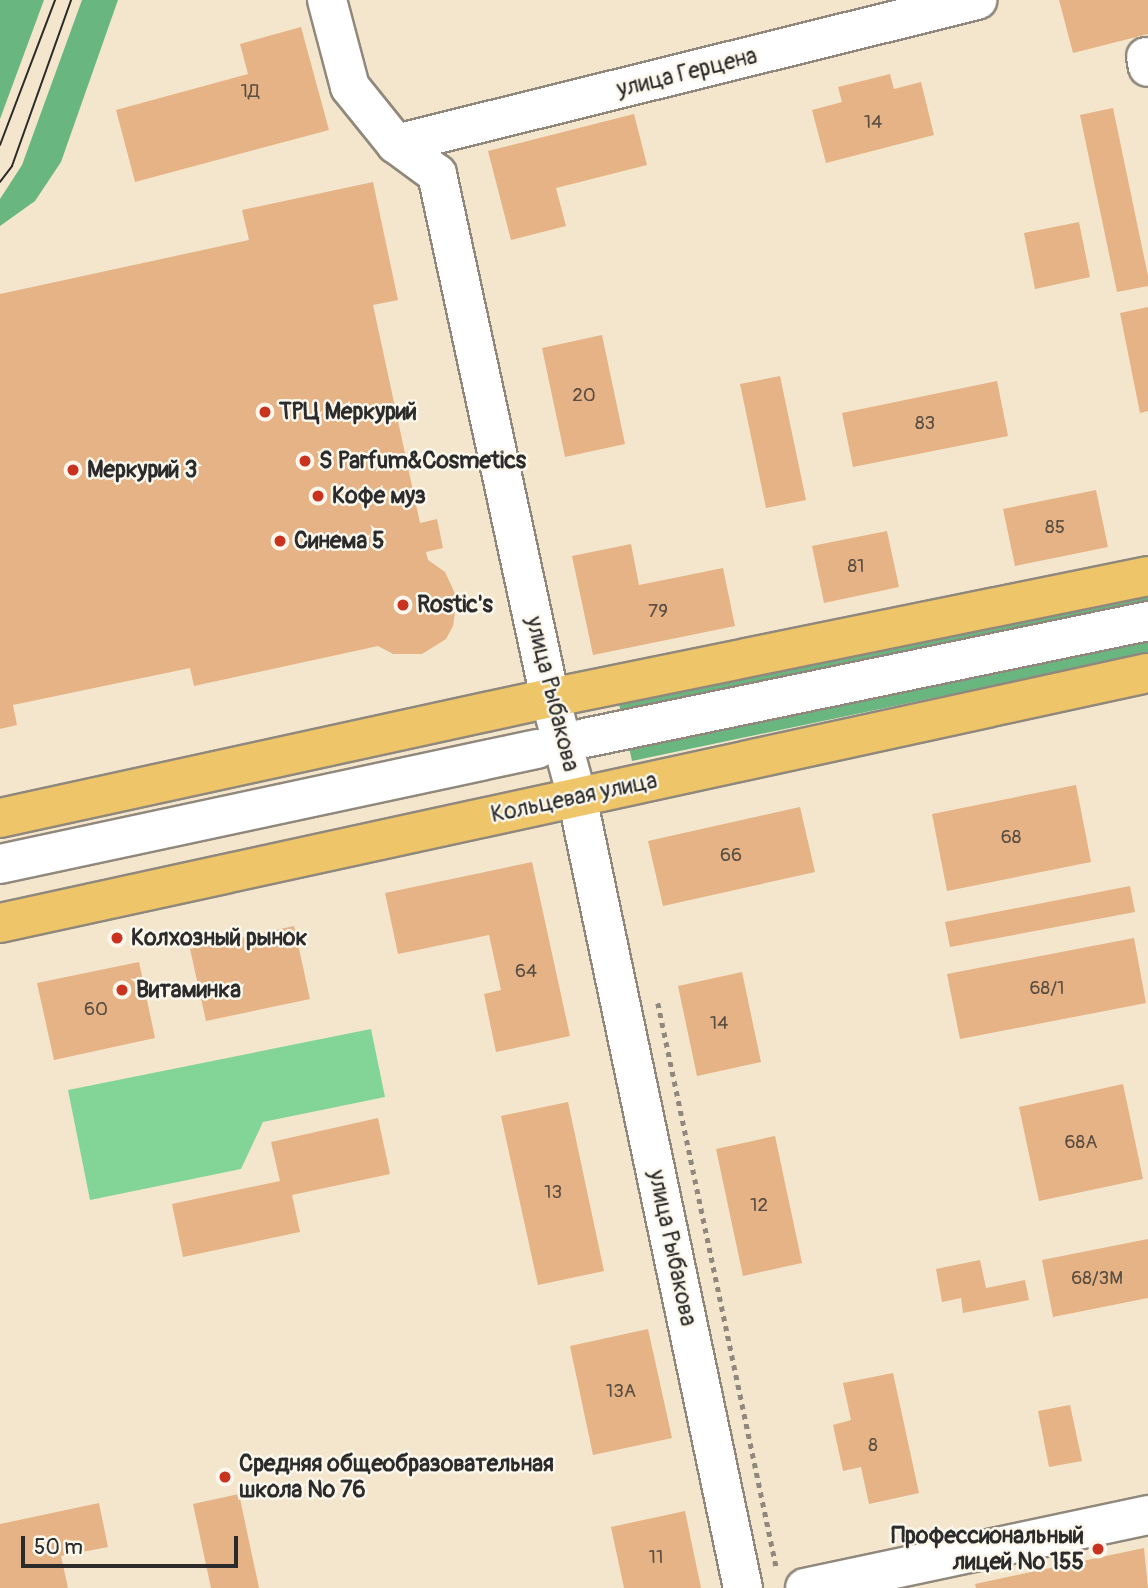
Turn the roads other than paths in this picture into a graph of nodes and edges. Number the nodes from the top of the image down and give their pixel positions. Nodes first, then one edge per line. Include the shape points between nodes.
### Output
1 (327, 0) edge
2 (977, 0) edge
3 (396, 145) junction
4 (1148, 576) edge
5 (1148, 621) edge
6 (1148, 673) edge
7 (550, 698) junction
8 (585, 738) dead end
9 (537, 749) dead end
10 (577, 797) junction
11 (0, 818) edge
12 (0, 864) edge
13 (0, 923) edge
14 (1148, 1515) edge
15 (914, 1577) edge
16 (743, 1588) edge
17 (805, 1588) edge

1 - 3 street, улица Рыбакова via 350,87
2 - 3 street, улица Герцена
3 - 7 street, улица Рыбакова via 437,174
4 - 7 main road
5 - 8 street
6 - 10 main road, Кольцевая улица
7 - 10 street, улица Рыбакова
7 - 11 main road
9 - 12 street
10 - 13 main road, Кольцевая улица
10 - 16 street, улица Рыбакова
14 - 15 street
15 - 17 street

